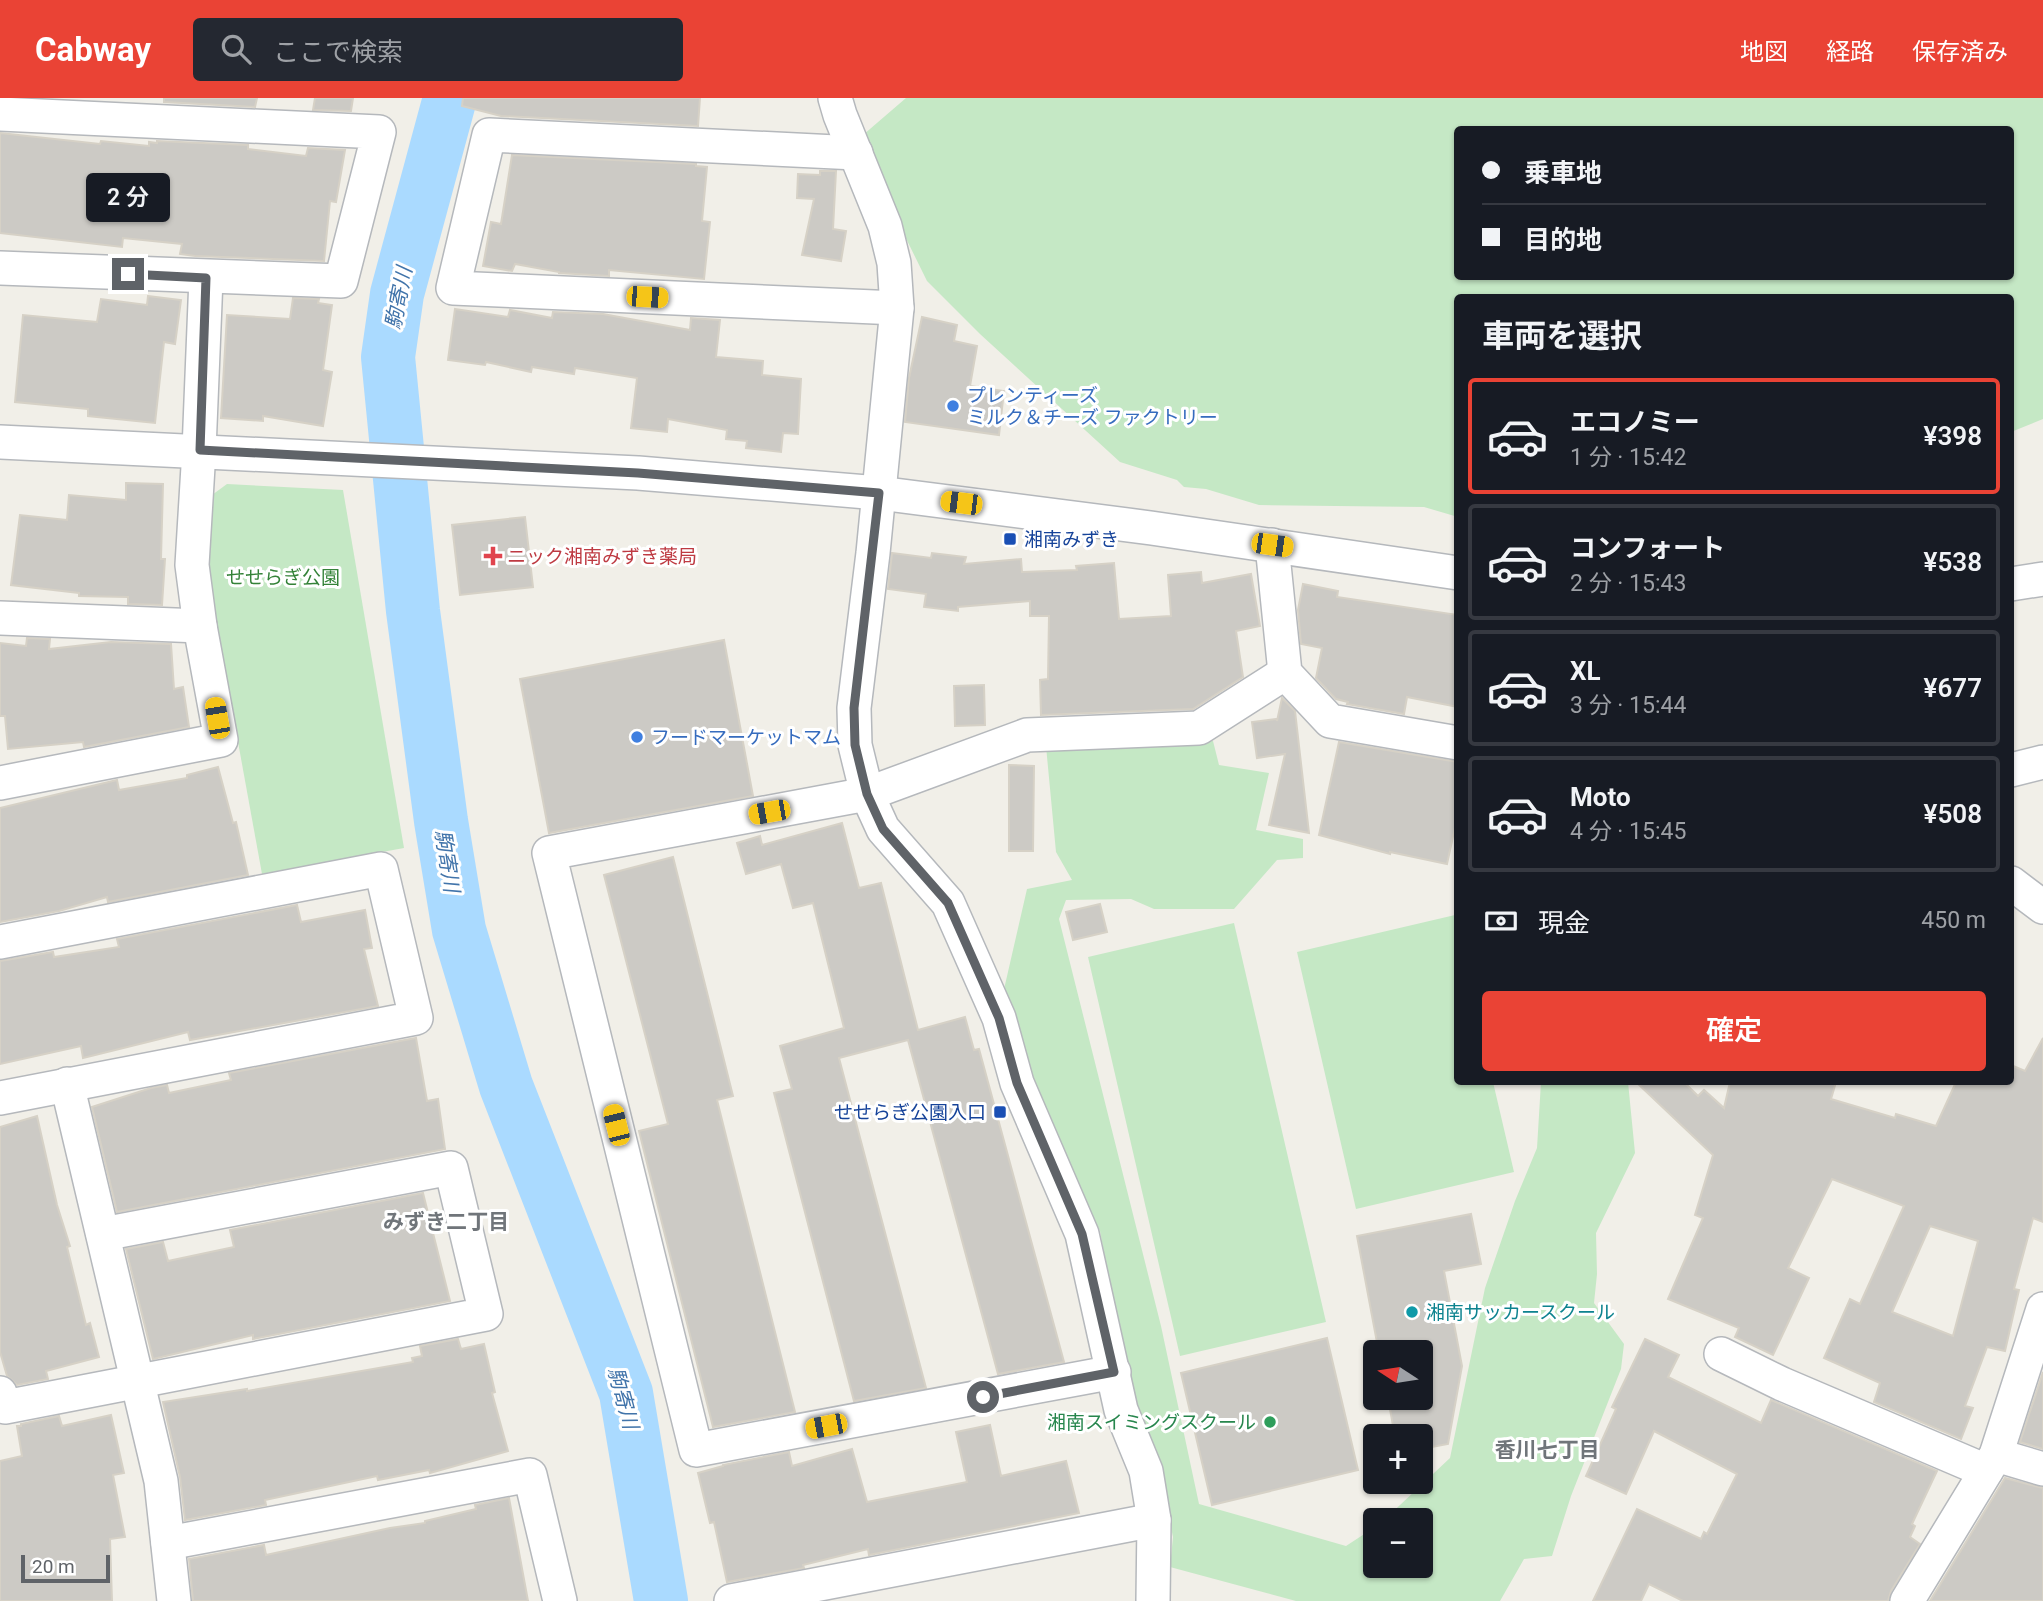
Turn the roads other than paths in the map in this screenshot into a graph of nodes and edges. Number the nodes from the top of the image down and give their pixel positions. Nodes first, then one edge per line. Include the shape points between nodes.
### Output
1 (835, 98) edge
2 (0, 114) edge
3 (856, 153) junction
4 (0, 268) edge
5 (206, 278) junction
6 (897, 308) junction
7 (0, 442) edge
8 (200, 450) junction
9 (879, 493) junction
10 (1272, 545) junction
11 (1454, 571) edge
12 (2043, 579) edge
13 (2014, 584) edge
14 (0, 618) edge
15 (200, 626) junction
16 (1285, 673) junction
17 (1454, 742) edge
18 (2043, 762) edge
19 (2014, 769) edge
20 (0, 783) edge
21 (867, 794) junction
22 (2014, 885) edge
23 (2043, 907) edge
24 (0, 942) edge
25 (67, 1084) junction
26 (0, 1098) edge
27 (103, 1234) junction
28 (2043, 1309) edge
29 (1721, 1354) dead end
30 (1114, 1372) junction
31 (138, 1382) junction
32 (0, 1393) edge
33 (1991, 1463) junction
34 (2043, 1469) edge
35 (1154, 1520) junction
36 (168, 1543) junction
37 (174, 1601) edge
38 (560, 1601) edge
39 (730, 1601) edge
40 (1153, 1601) edge
41 (1906, 1601) edge

1 - 3 street
2 - 5 street via 379,132 341,282
3 - 6 street via 885,226 894,262
3 - 6 street via 489,135 453,288
4 - 5 street
5 - 8 street
6 - 9 street
7 - 8 street
8 - 9 street via 638,473
8 - 15 street via 192,565
9 - 10 street
9 - 21 street via 854,708 855,745
10 - 11 street
10 - 16 street
12 - 13 street
14 - 15 street
15 - 20 street via 221,740
16 - 17 street via 1330,721
16 - 21 street via 1199,728 1027,735
18 - 19 street
21 - 30 street via 883,829 948,903 999,1018 1017,1083 1082,1234
21 - 30 street via 550,853 696,1450
22 - 23 street
24 - 25 street via 381,869 416,1018
25 - 26 street
25 - 27 street
27 - 31 street
27 - 31 street via 452,1168 486,1314
28 - 33 street
29 - 33 street via 1782,1384
30 - 35 street via 1121,1410 1146,1471
31 - 32 street via 5,1407
31 - 36 street via 161,1481
33 - 34 street
33 - 41 street
35 - 39 street
35 - 40 street
36 - 37 street
36 - 38 street via 530,1475

